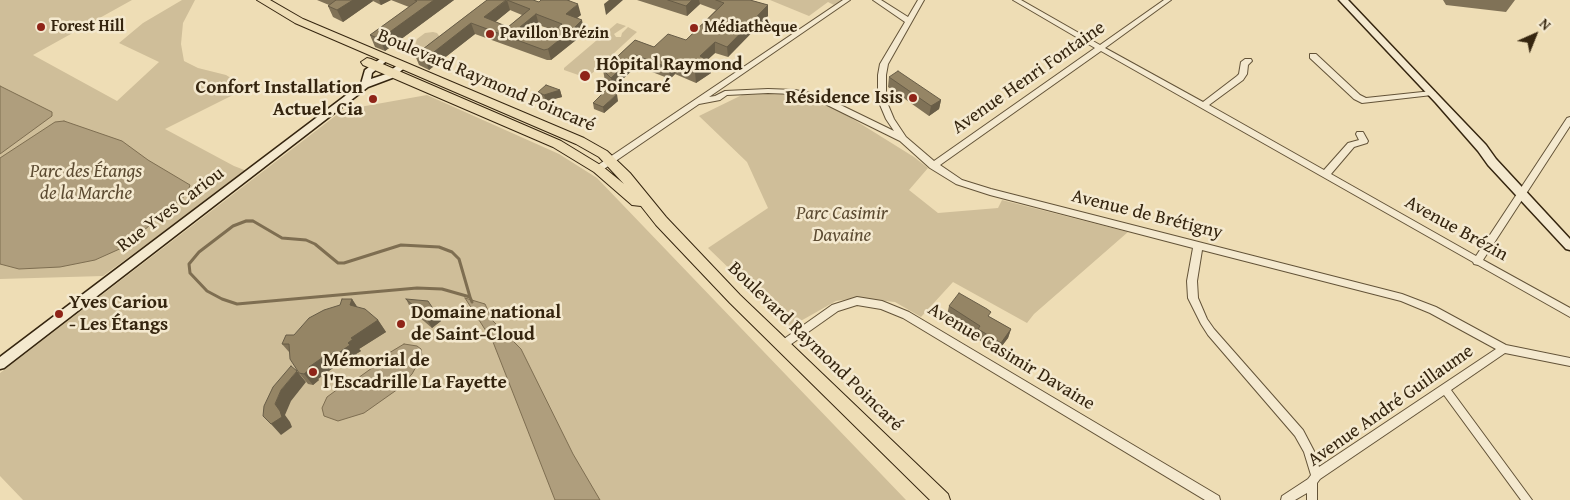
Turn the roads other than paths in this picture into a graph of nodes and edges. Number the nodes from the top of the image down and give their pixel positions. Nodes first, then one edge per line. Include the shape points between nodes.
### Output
1 (250, 0) edge
2 (262, 0) edge
3 (847, 0) edge
4 (876, 0) edge
5 (921, 0) edge
6 (1016, 0) edge
7 (1168, 0) edge
8 (1344, 0) edge
9 (273, 7) joint
10 (909, 21) junction
11 (1100, 48) junction
12 (1313, 56) dead end
13 (1248, 61) dead end
14 (380, 62) junction
15 (397, 70) junction
16 (366, 81) junction
17 (718, 87) junction
18 (725, 93) junction
19 (1432, 93) junction
20 (697, 102) junction
21 (1203, 106) junction
22 (1570, 120) edge
23 (1360, 134) dead end
24 (903, 139) junction
25 (610, 160) junction
26 (933, 166) junction
27 (598, 169) junction
28 (1325, 176) junction
29 (1522, 194) junction
30 (661, 221) junction
31 (1198, 245) junction
32 (1570, 246) edge
33 (1477, 262) junction
34 (1570, 313) edge
35 (784, 344) junction
36 (1504, 349) junction
37 (1570, 362) edge
38 (0, 364) edge
39 (1445, 389) junction
40 (1314, 479) junction
41 (942, 500) edge
42 (1215, 500) edge
43 (1286, 500) edge
44 (1312, 500) edge
45 (1527, 500) edge

1 - 14 main road via 279,20
2 - 9 main road
3 - 17 street
4 - 10 street
5 - 10 street
6 - 11 street, Avenue Brézin
7 - 11 street, Avenue Henri Fontaine
8 - 19 main road
9 - 14 main road, Boulevard Raymond Poincaré
10 - 24 street via 884,64 881,90 890,119
11 - 21 street, Avenue Brézin
11 - 26 street, Avenue Henri Fontaine
12 - 19 street via 1365,101
13 - 21 street via 1240,78
14 - 15 main road
14 - 16 main road, Rue Yves Cariou via 368,72
15 - 16 main road, Rue Yves Cariou via 379,80
15 - 25 main road, Boulevard Raymond Poincaré via 580,141
15 - 27 main road, Boulevard Raymond Poincaré via 557,144
16 - 38 main road, Rue Yves Cariou
17 - 18 street
17 - 20 street
18 - 20 street, Avenue de Brétigny
18 - 24 street, Avenue de Brétigny via 782,91 817,97
19 - 29 main road
20 - 25 street
21 - 28 street, Avenue Brézin
22 - 29 street
23 - 28 street via 1364,141 1351,145
24 - 26 street, Avenue de Brétigny
25 - 27 street
25 - 30 main road, Boulevard Raymond Poincaré
26 - 31 street, Avenue de Brétigny via 959,182 990,192
27 - 30 main road, Boulevard Raymond Poincaré
28 - 33 street, Avenue Brézin
29 - 32 main road
29 - 33 street
30 - 35 main road, Boulevard Raymond Poincaré via 735,299
31 - 36 street, Avenue de Brétigny via 1402,298 1433,310
31 - 40 street via 1193,298 1204,321 1299,433 1309,451
33 - 34 street, Avenue Brézin
35 - 41 main road, Boulevard Raymond Poincaré
35 - 42 street, Avenue Casimir Davaine via 835,308 857,301 882,304 906,315
36 - 37 street, Avenue de Brétigny
36 - 39 street, Avenue André Guillaume
39 - 40 street, Avenue André Guillaume
39 - 45 street
40 - 43 street
40 - 44 street, Avenue André Guillaume

